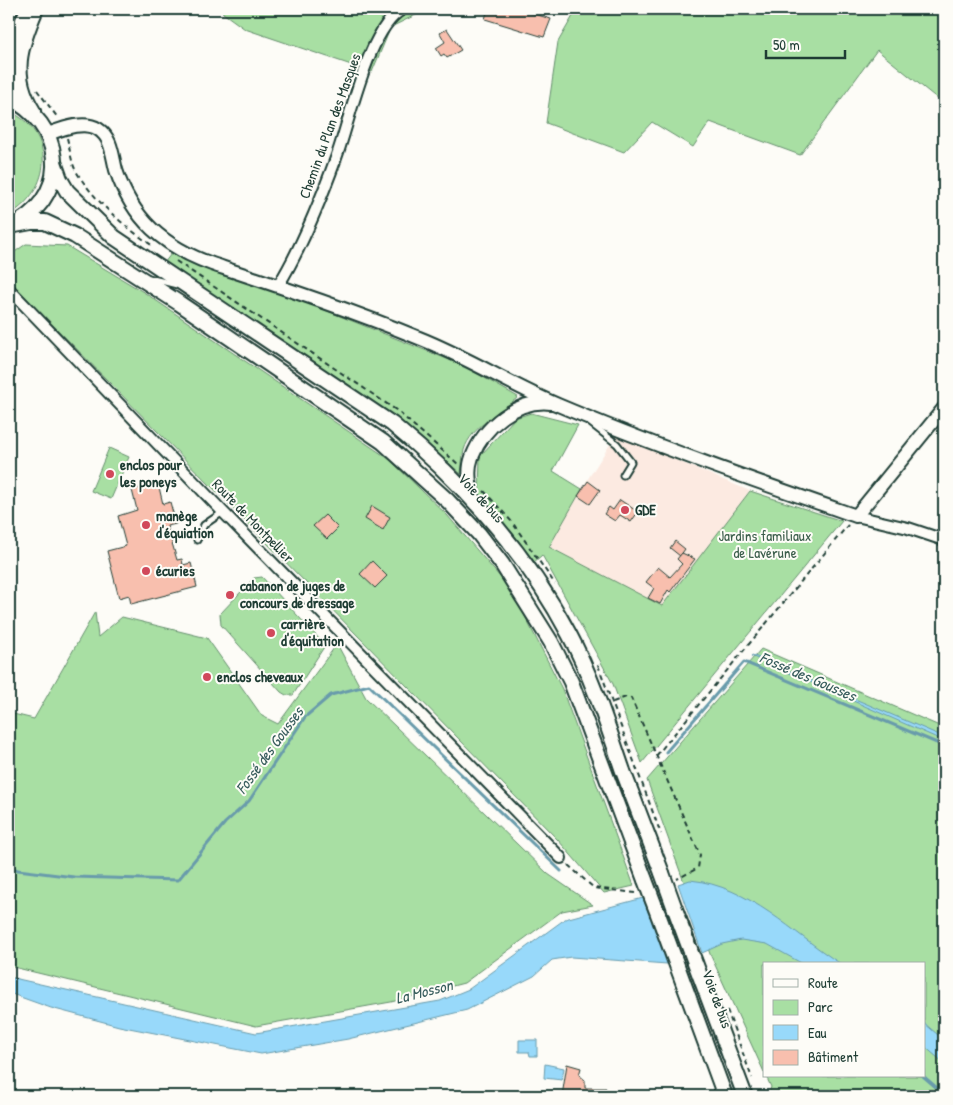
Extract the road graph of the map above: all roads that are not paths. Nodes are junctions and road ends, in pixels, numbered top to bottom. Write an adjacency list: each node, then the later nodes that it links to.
1 (29, 9): 4 (main road)
2 (36, 9): 6 (main road)
3 (403, 9): 10 (street, Chemin du Plan des Masques)
4 (9, 48)
5 (9, 98): 6 (main road)
6 (36, 116): 7 (main road)
7 (48, 134): 8 (main road); 10 (street)
8 (54, 162): 9 (main road); 18 (main road)
9 (12, 226): 24 (main road)
10 (278, 286): 12 (street)
11 (9, 289): 19 (street, Route de Montpellier)
12 (520, 386): 13 (street); 14 (street)
13 (530, 403): 14 (street); 18 (street)
14 (557, 404): 16 (street)
15 (944, 408): 20 (street)
16 (582, 414): 17 (lane); 20 (street)
17 (623, 475)
18 (473, 499): 24 (main road)
19 (223, 512): 21 (lane); 23 (street, Route de Montpellier)
20 (856, 516): 22 (street)
21 (197, 540)
22 (944, 540)
23 (561, 858)
24 (652, 880): 26 (main road, bridge)
25 (671, 910): 26 (lane, Voie de bus)
26 (692, 966): 27 (main road); 28 (lane, Voie de bus); 29 (main road)
27 (725, 1096)
28 (740, 1096)
29 (745, 1096)

